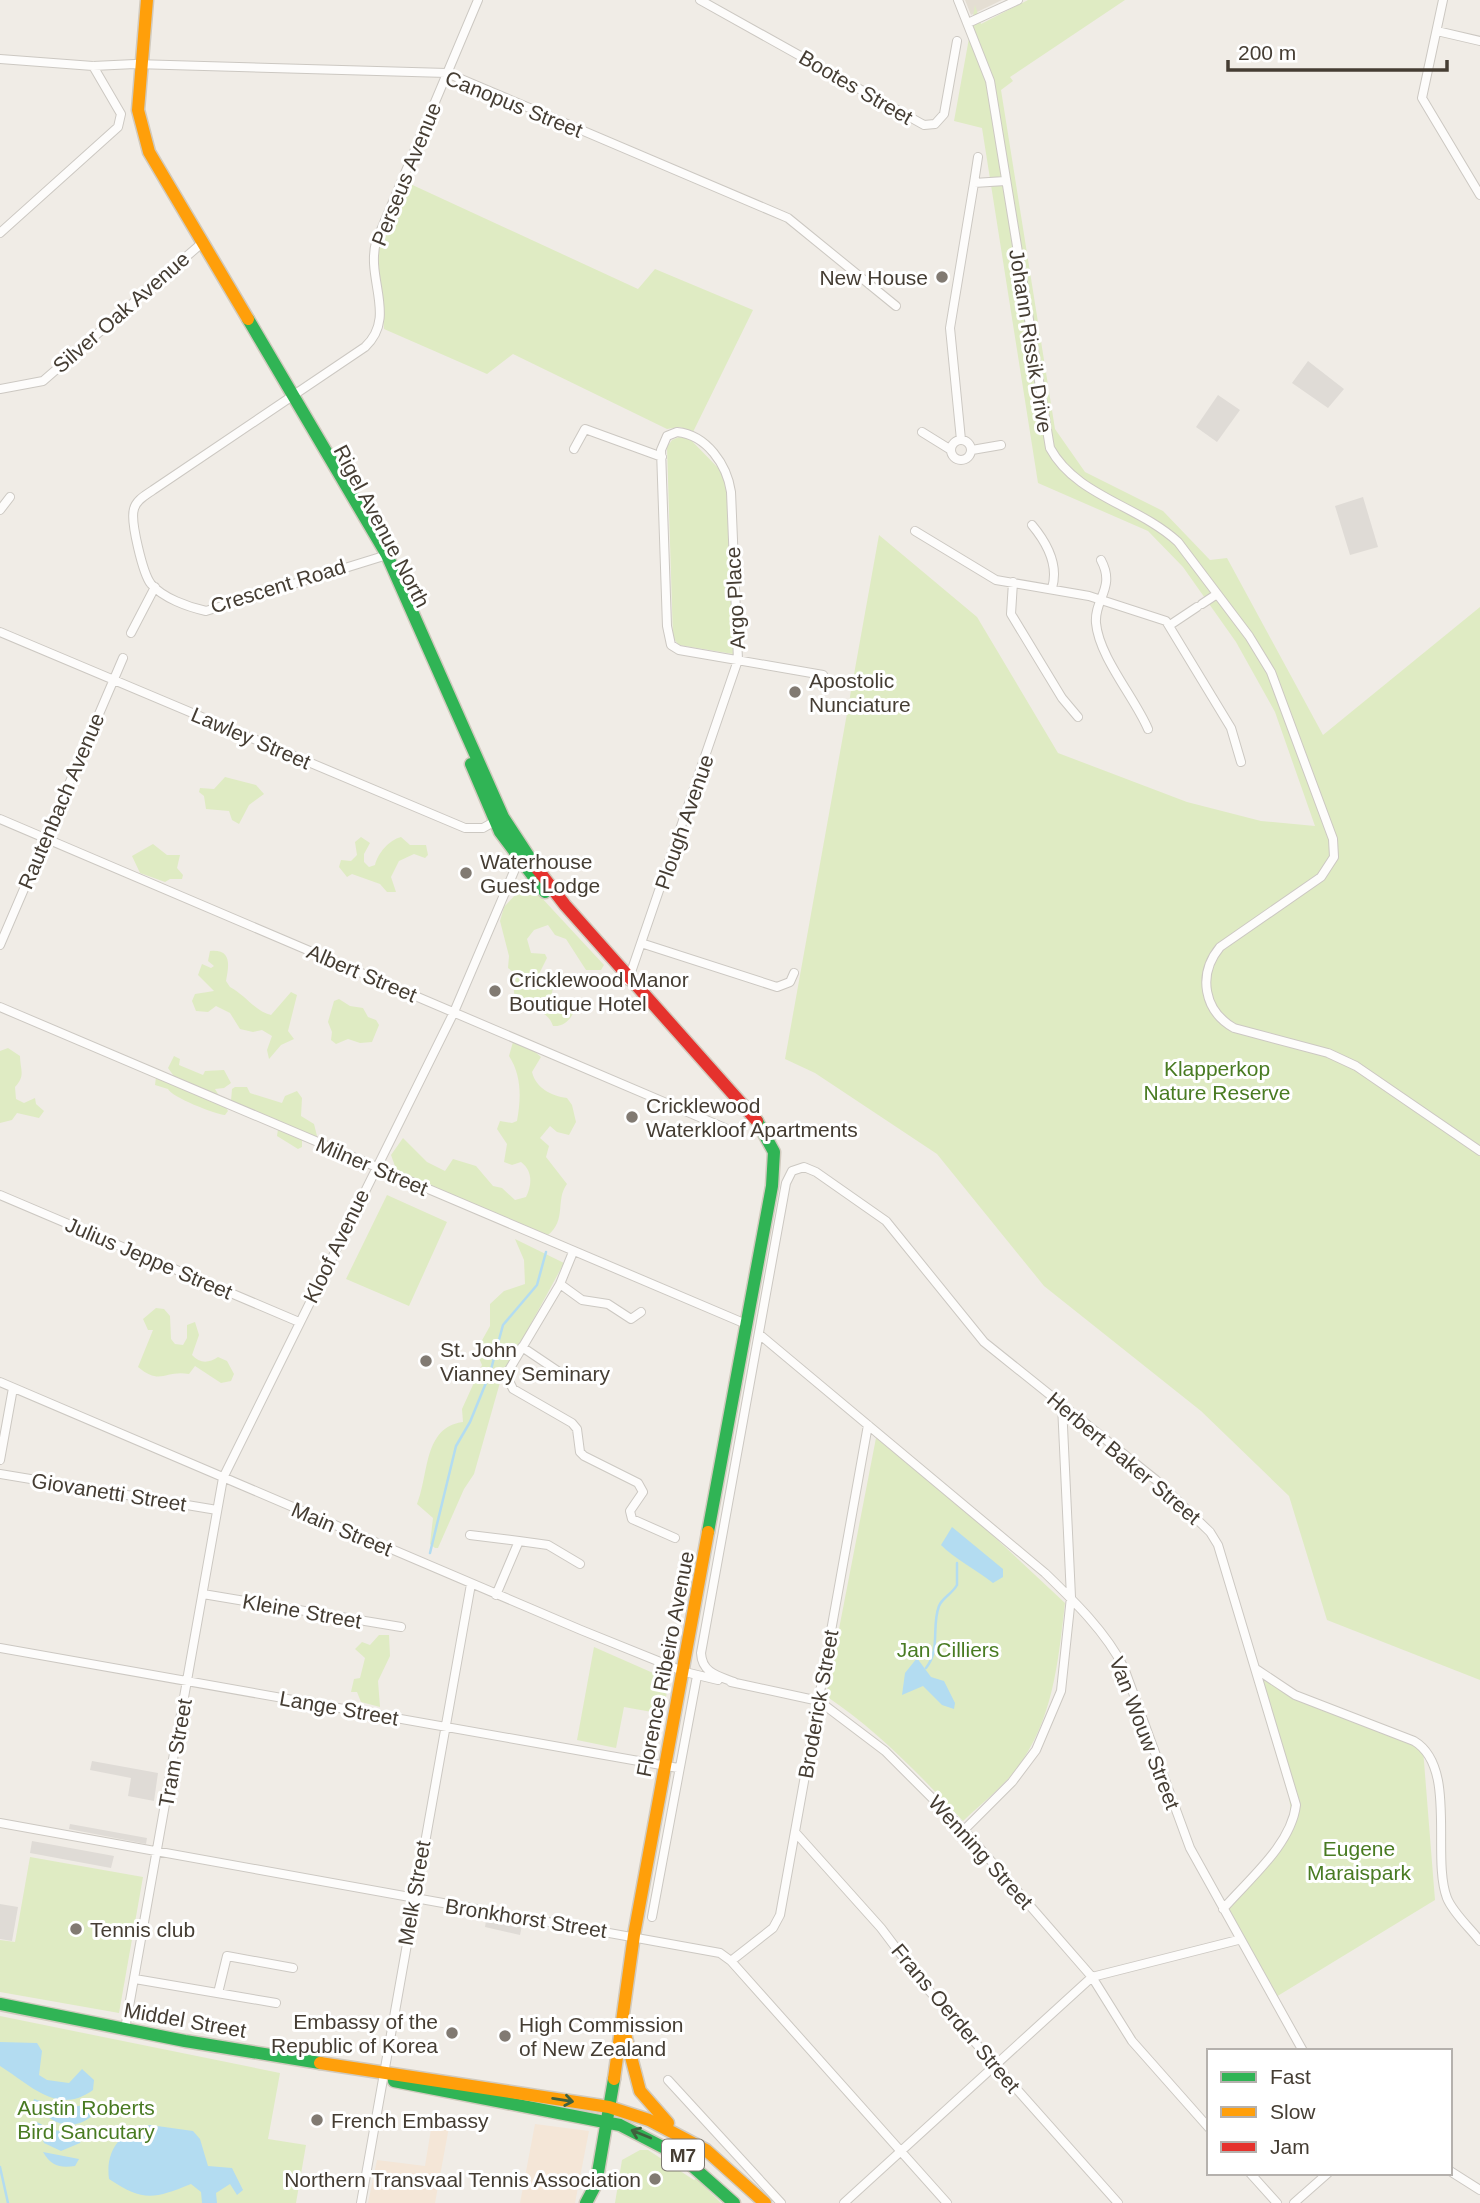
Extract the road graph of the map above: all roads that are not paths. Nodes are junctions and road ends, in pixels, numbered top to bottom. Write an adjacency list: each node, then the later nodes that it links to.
1 (146, 0): 12 (main road, Rigel Avenue North)
2 (478, 0): 14 (street, Perseus Avenue)
3 (700, 0): 9 (street, Bootes Street)
4 (958, 0): 7 (street, Johann Rissik Drive)
5 (1018, 0): 7 (street)
6 (1443, 0): 8 (street)
7 (968, 23): 16 (street, Johann Rissik Drive)
8 (1437, 32): 10 (street); 18 (street)
9 (957, 41)
10 (1480, 41)
11 (0, 59): 13 (street, Canopus Street)
12 (139, 65): 13 (street, Canopus Street); 14 (street, Canopus Street); 20 (main road, Rigel Avenue North)
13 (93, 66): 19 (street)
14 (447, 73): 21 (street, Canopus Street); 23 (street, Perseus Avenue)
15 (978, 157): 17 (street)
16 (1006, 181): 17 (street); 40 (street, Johann Rissik Drive)
17 (974, 183): 25 (street)
18 (1480, 195)
19 (0, 233)
20 (200, 244): 22 (street, Silver Oak Avenue); 23 (main road, Rigel Avenue North)
21 (896, 306)
22 (0, 389)
23 (291, 398): 35 (main road, Rigel Avenue North); 38 (street)
24 (922, 432): 28 (street)
25 (961, 440): 28 (street); 29 (street)
26 (1001, 445): 29 (street)
27 (574, 449): 30 (street)
28 (951, 450): 29 (street)
29 (972, 450)
30 (662, 457): 46 (street, Argo Place); 46 (street, Argo Place)
31 (10, 497): 32 (street)
32 (0, 510)
33 (1032, 525): 39 (street)
34 (915, 531): 37 (street)
35 (383, 556): 38 (street, Crescent Road); 53 (main road, Rigel Avenue North)
36 (1101, 560): 41 (street)
37 (1013, 582): 39 (street); 49 (street)
38 (155, 587): 44 (street)
39 (1052, 588): 41 (street)
40 (1217, 594): 42 (street); 65 (street, Johann Rissik Drive)
41 (1103, 600): 42 (street); 50 (street)
42 (1170, 625): 51 (street)
43 (0, 632): 48 (street, Lawley Street)
44 (131, 634)
45 (123, 658): 48 (street, Rautenbach Avenue)
46 (738, 660): 47 (street); 58 (street, Plough Avenue)
47 (823, 675)
48 (113, 679): 53 (street, Lawley Street); 54 (street, Rautenbach Avenue)
49 (1078, 717)
50 (1148, 729)
51 (1241, 762)
52 (0, 819): 54 (street, Albert Street)
53 (498, 820): 55 (main road, Rigel Avenue North); 56 (main road, Rigel Avenue North)
54 (45, 838): 59 (street, Rautenbach Avenue); 63 (street, Albert Street)
55 (518, 841): 56 (main road); 57 (main road, Rigel Avenue North)
56 (518, 862): 57 (main road); 61 (main road, Rigel Avenue North); 63 (street, Kloof Avenue)
57 (533, 864): 61 (main road, Rigel Avenue North)
58 (644, 944): 60 (street); 61 (street, Plough Avenue)
59 (0, 946)
60 (794, 973)
61 (629, 981): 66 (main road, Rigel Avenue North)
62 (0, 1007): 67 (street, Milner Street)
63 (454, 1012): 64 (street, Albert Street); 67 (street, Kloof Avenue)
64 (725, 1128)
65 (1480, 1151)
66 (774, 1152): 73 (main road, Florence Ribeiro Avenue)
67 (375, 1167): 69 (street, Milner Street); 72 (street, Kloof Avenue)
68 (0, 1195): 72 (street, Julius Jeppe Street)
69 (573, 1252): 70 (street); 73 (street, Milner Street)
70 (560, 1284): 71 (street); 75 (street)
71 (640, 1312)
72 (299, 1322): 85 (street, Kloof Avenue)
73 (746, 1324): 76 (main road, Florence Ribeiro Avenue)
74 (759, 1334): 77 (street); 81 (street, Herbert Baker Street); 82 (street, Van Wouw Street)
75 (522, 1347): 78 (street); 88 (street)
76 (738, 1369): 77 (street); 98 (main road, Florence Ribeiro Avenue)
77 (752, 1370): 100 (street)
78 (568, 1378)
79 (0, 1382): 80 (street, Main Street)
80 (13, 1388): 83 (street); 85 (street, Main Street)
81 (1062, 1405): 94 (street); 97 (street, Herbert Baker Street)
82 (868, 1425): 94 (street, Van Wouw Street); 101 (street, Broderick Street)
83 (0, 1460)
84 (0, 1474): 86 (street, Giovanetti Street)
85 (223, 1478): 86 (street, Tram Street); 91 (street, Main Street)
86 (217, 1510): 92 (street, Tram Street)
87 (470, 1535): 89 (street)
88 (675, 1538)
89 (519, 1541): 90 (street); 93 (street)
90 (580, 1564)
91 (471, 1584): 93 (street, Main Street); 102 (street, Melk Street)
92 (203, 1594): 95 (street, Kleine Street); 99 (street, Tram Street)
93 (496, 1595): 98 (street, Main Street)
94 (1071, 1597): 105 (street); 109 (street, Van Wouw Street)
95 (401, 1627)
96 (0, 1648): 99 (street, Lange Street)
97 (1256, 1669): 109 (street, Herbert Baker Street); 113 (street)
98 (691, 1674): 100 (street, Wenning Street); 103 (main road, Florence Ribeiro Avenue)
99 (188, 1681): 102 (street, Lange Street); 107 (street, Tram Street)
100 (734, 1682): 101 (street, Wenning Street)
101 (819, 1701): 105 (street, Wenning Street); 106 (street, Broderick Street)
102 (445, 1727): 103 (street, Lange Street); 108 (street, Melk Street)
103 (671, 1766): 110 (street); 111 (main road, Florence Ribeiro Avenue)
104 (0, 1823): 107 (street, Bronkhorst Street)
105 (964, 1830): 116 (street, Wenning Street)
106 (795, 1832): 114 (street, Broderick Street); 124 (street, Frans Oerder Street)
107 (159, 1851): 108 (street, Bronkhorst Street); 117 (street, Tram Street)
108 (413, 1899): 111 (street, Bronkhorst Street); 125 (street, Melk Street)
109 (1223, 1909): 112 (street, Van Wouw Street)
110 (652, 1917)
111 (634, 1935): 114 (street, Bronkhorst Street); 121 (main road, Florence Ribeiro Avenue)
112 (1238, 1940): 116 (street); 123 (street, Van Wouw Street)
113 (1480, 1941)
114 (731, 1961): 131 (street, Bronkhorst Street)
115 (293, 1968): 118 (street)
116 (1092, 1977): 124 (street); 129 (street, Wenning Street)
117 (135, 1979): 118 (street); 122 (street, Tram Street)
118 (218, 1993): 119 (street)
119 (276, 2003)
120 (0, 2004): 122 (main road, Middel Street / M7)
121 (623, 2026): 127 (main road, Florence Ribeiro Avenue); 130 (main road)
122 (125, 2029): 125 (main road, Middel Street / M7)
123 (1302, 2049)
124 (994, 2066): 131 (street); 145 (street, Frans Oerder Street)
125 (382, 2074): 127 (main road, Middel Street / M7, one-way to 127); 128 (main road, Middel Street / M7); 137 (street, Melk Street)
126 (668, 2080): 142 (street)
127 (609, 2108): 128 (main road, Florence Ribeiro Avenue); 130 (main road, M7)
128 (606, 2121): 135 (main road, Florence Ribeiro Avenue); 140 (main road, M7, one-way to 128)
129 (1207, 2126)
130 (684, 2136): 141 (main road, M7)
131 (901, 2151): 143 (street); 144 (street, Bronkhorst Street)
132 (1452, 2172): 136 (street)
133 (1252, 2175): 146 (street)
134 (1326, 2175): 147 (street)
135 (596, 2185): 138 (main road, Florence Ribeiro Avenue); 139 (main road, Florence Ribeiro Avenue)
136 (1480, 2190)
137 (361, 2203)
138 (586, 2203)
139 (598, 2203)
140 (734, 2203)
141 (765, 2203)
142 (781, 2203)
143 (844, 2203)
144 (947, 2203)
145 (1118, 2203)
146 (1276, 2203)
147 (1294, 2203)

